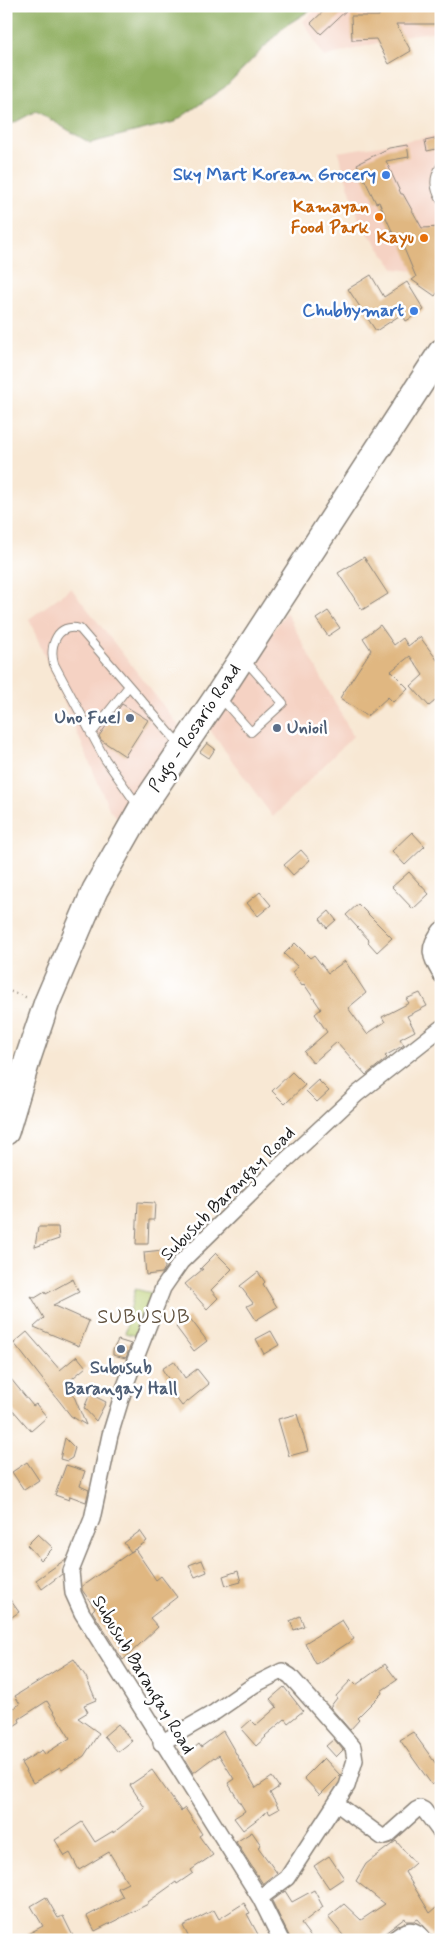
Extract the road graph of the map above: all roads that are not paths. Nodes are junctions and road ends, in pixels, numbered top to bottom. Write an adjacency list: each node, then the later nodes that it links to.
1 (441, 166): 2 (lane)
2 (441, 200)
3 (441, 352): 4 (main road, Pugo - Rosario Road)
4 (242, 657): 6 (main road, Pugo - Rosario Road); 6 (lane)
5 (129, 686): 7 (lane); 7 (lane); 8 (lane)
6 (218, 695): 8 (main road, Pugo - Rosario Road)
7 (91, 734): 9 (lane)
8 (182, 747): 9 (main road, Pugo - Rosario Road)
9 (141, 809): 13 (main road, Pugo - Rosario Road)
10 (441, 930): 11 (street)
11 (441, 975)
12 (441, 1028): 14 (street, Subusub Barangay Road)
13 (6, 1132)
14 (161, 1743): 15 (street); 17 (street, Subusub Barangay Road)
15 (336, 1803): 16 (street); 17 (street)
16 (441, 1833)
17 (260, 1898): 18 (street, Subusub Barangay Road)
18 (281, 1940)
19 (393, 1940): 20 (street)
20 (425, 1940)

